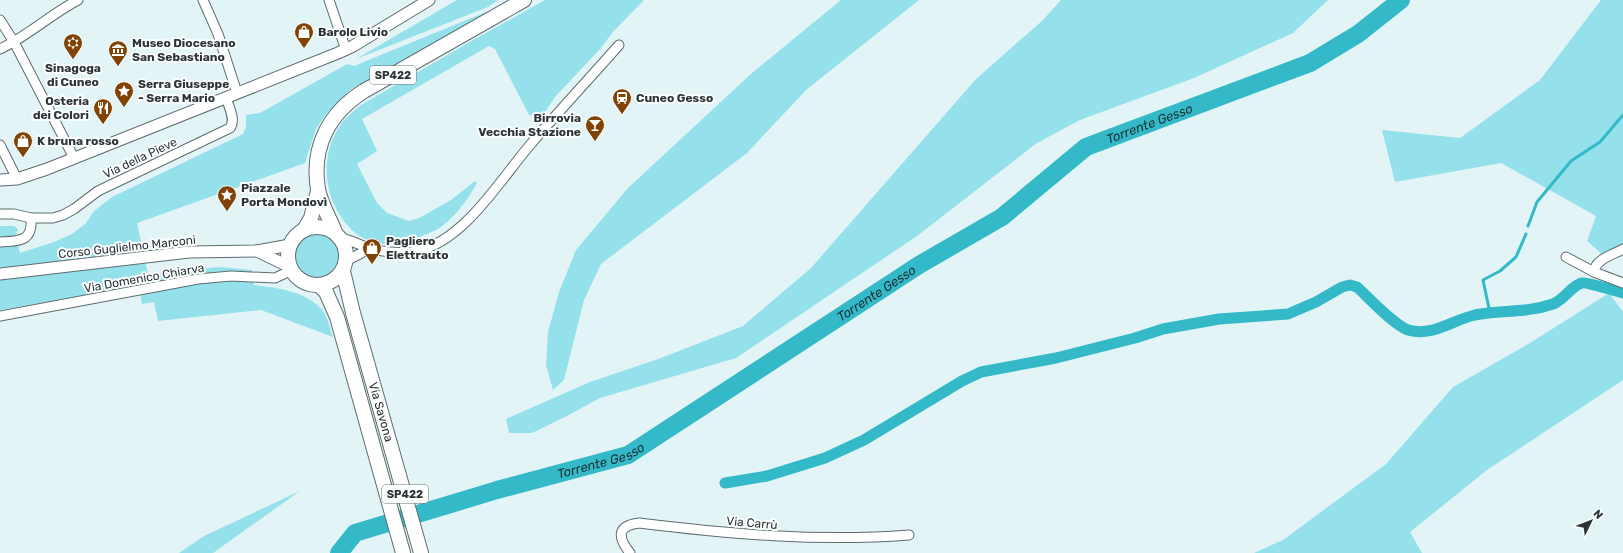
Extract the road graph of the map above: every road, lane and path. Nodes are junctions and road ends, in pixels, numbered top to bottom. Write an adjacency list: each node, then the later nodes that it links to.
1 (78, 0): 7 (street)
2 (203, 0): 11 (street, Via della Pieve)
3 (329, 0): 10 (street)
4 (430, 0): 10 (street)
5 (524, 0): 16 (main road, SP422)
6 (0, 20): 7 (street)
7 (14, 42): 9 (street); 13 (street)
8 (619, 45): 23 (street)
9 (0, 49)
10 (346, 50): 11 (street)
11 (231, 96): 13 (street); 18 (street, Via della Pieve)
12 (0, 145): 14 (street)
13 (74, 158): 14 (street)
14 (17, 179): 15 (street)
15 (0, 180)
16 (318, 190): 19 (main road, SP422); 20 (main road, SP422)
17 (0, 214): 18 (street, Via della Pieve)
18 (31, 218): 21 (street)
19 (304, 230): 20 (main road); 22 (main road, SP422)
20 (338, 235): 23 (street); 27 (main road, SP422)
21 (0, 242)
22 (290, 245): 25 (street, Corso Guglielmo Marconi); 28 (main road)
23 (371, 248): 27 (street)
24 (1623, 249): 29 (street)
25 (256, 251): 28 (street, Corso Guglielmo Marconi); 30 (street, Corso Guglielmo Marconi)
26 (1566, 257): 29 (street)
27 (345, 266): 32 (main road); 36 (main road, Via Savona / SP422)
28 (291, 268): 32 (main road); 33 (street, Via Domenico Chiarva)
29 (1594, 272): 31 (street)
30 (0, 274)
31 (1623, 283)
32 (319, 285): 35 (main road, Via Savona / SP422)
33 (0, 316)
34 (909, 535): 37 (street, Via Carrù)
35 (404, 553)
36 (421, 553)
37 (630, 553)

